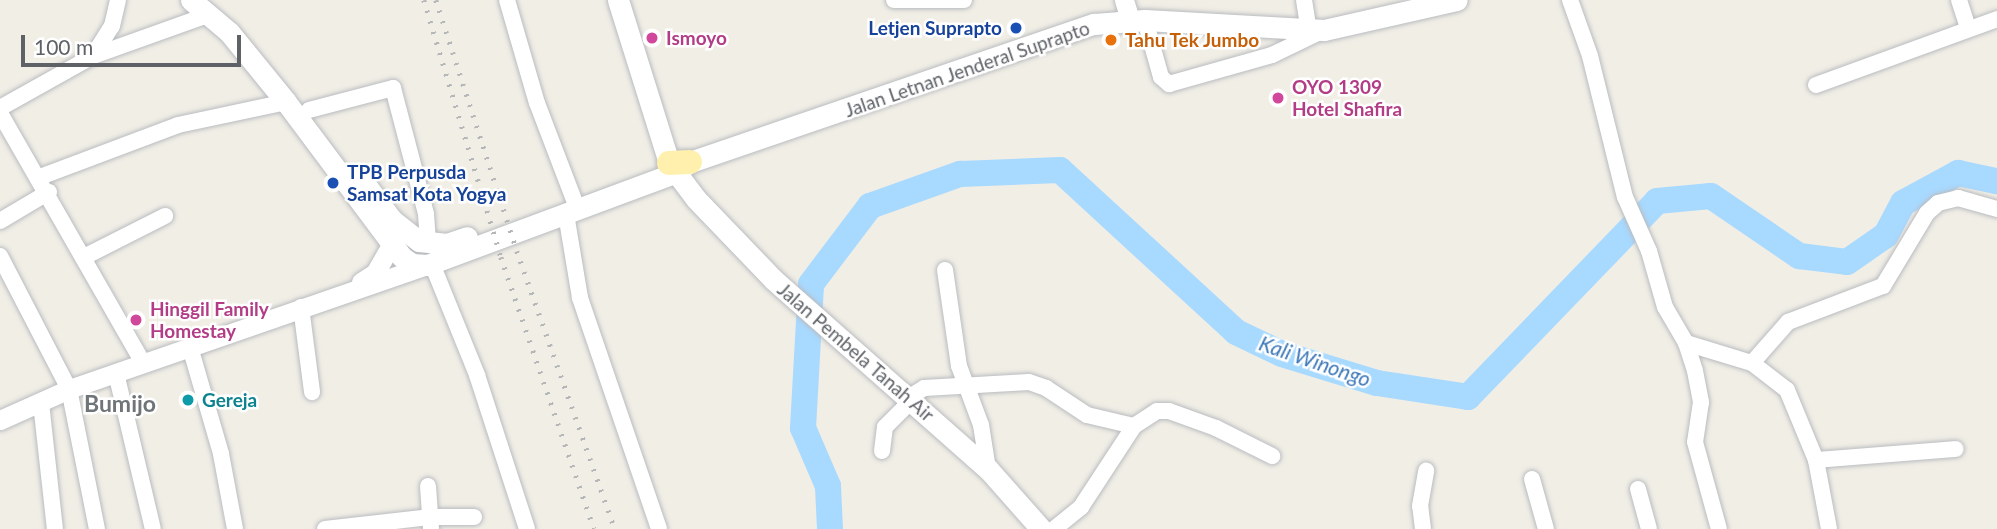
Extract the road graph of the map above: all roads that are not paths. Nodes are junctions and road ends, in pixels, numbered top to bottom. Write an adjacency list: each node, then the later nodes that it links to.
1 (118, 0): 16 (street)
2 (191, 0): 11 (main road)
3 (507, 0): 24 (street)
4 (618, 0): 21 (main road)
5 (894, 0): 6 (street)
6 (964, 0)
7 (1304, 0): 15 (street)
8 (1457, 0): 15 (main road, Jalan Letnan Jenderal Suprapto)
9 (1570, 0): 35 (street)
10 (1959, 0): 14 (street)
11 (213, 7): 16 (street); 18 (main road); 20 (main road)
12 (1133, 14): 15 (main road, Jalan Letnan Jenderal Suprapto); 15 (street); 21 (main road, Jalan Letnan Jenderal Suprapto)
13 (1997, 19): 14 (street)
14 (1968, 27): 17 (street)
15 (1316, 30)
16 (93, 56): 19 (street)
17 (1816, 85)
18 (286, 102): 22 (street); 28 (main road)
19 (0, 110): 22 (street)
20 (309, 110): 31 (main road); 31 (street)
21 (678, 166): 24 (main road, Jalan Letnan Jenderal Suprapto); 43 (main road, Jalan Pembela Tanah Air)
22 (40, 177): 23 (street)
23 (49, 192): 27 (street); 30 (street)
24 (570, 207): 31 (main road, Jalan Letnan Jenderal Suprapto); 64 (street)
25 (1997, 208): 38 (street)
26 (165, 216): 30 (street)
27 (0, 222)
28 (392, 244): 31 (main road); 33 (street)
29 (0, 256): 41 (street)
30 (84, 257): 37 (street)
31 (429, 257): 33 (street); 63 (street)
32 (945, 270): 40 (street)
33 (349, 290): 34 (street)
34 (301, 307): 36 (street); 42 (street)
35 (1686, 343): 38 (street); 70 (street)
36 (190, 347): 37 (street); 61 (street)
37 (143, 363): 39 (street)
38 (1752, 363): 50 (street)
39 (116, 373): 41 (street); 60 (street)
40 (968, 386): 43 (street); 46 (street); 51 (street)
41 (69, 389): 44 (street); 59 (street)
42 (312, 392)
43 (909, 399): 48 (street); 51 (main road, Jalan Pembela Tanah Air)
44 (41, 403): 45 (street); 58 (street)
45 (0, 420)
46 (1134, 426): 49 (street); 66 (street)
47 (1956, 449): 50 (street)
48 (882, 451)
49 (1272, 456)
50 (1816, 460): 71 (street)
51 (988, 468): 65 (main road, Jalan Pembela Tanah Air)
52 (1426, 471): 67 (street)
53 (1532, 479): 68 (street)
54 (428, 486): 57 (street)
55 (1637, 489): 69 (street)
56 (474, 517): 57 (street)
57 (431, 523): 62 (street)
58 (55, 529)
59 (97, 529)
60 (153, 529)
61 (235, 529)
62 (325, 529)
63 (527, 529)
64 (659, 529)
65 (1041, 529)
66 (1055, 529)
67 (1423, 529)
68 (1546, 529)
69 (1649, 529)
70 (1719, 529)
71 (1829, 529)

